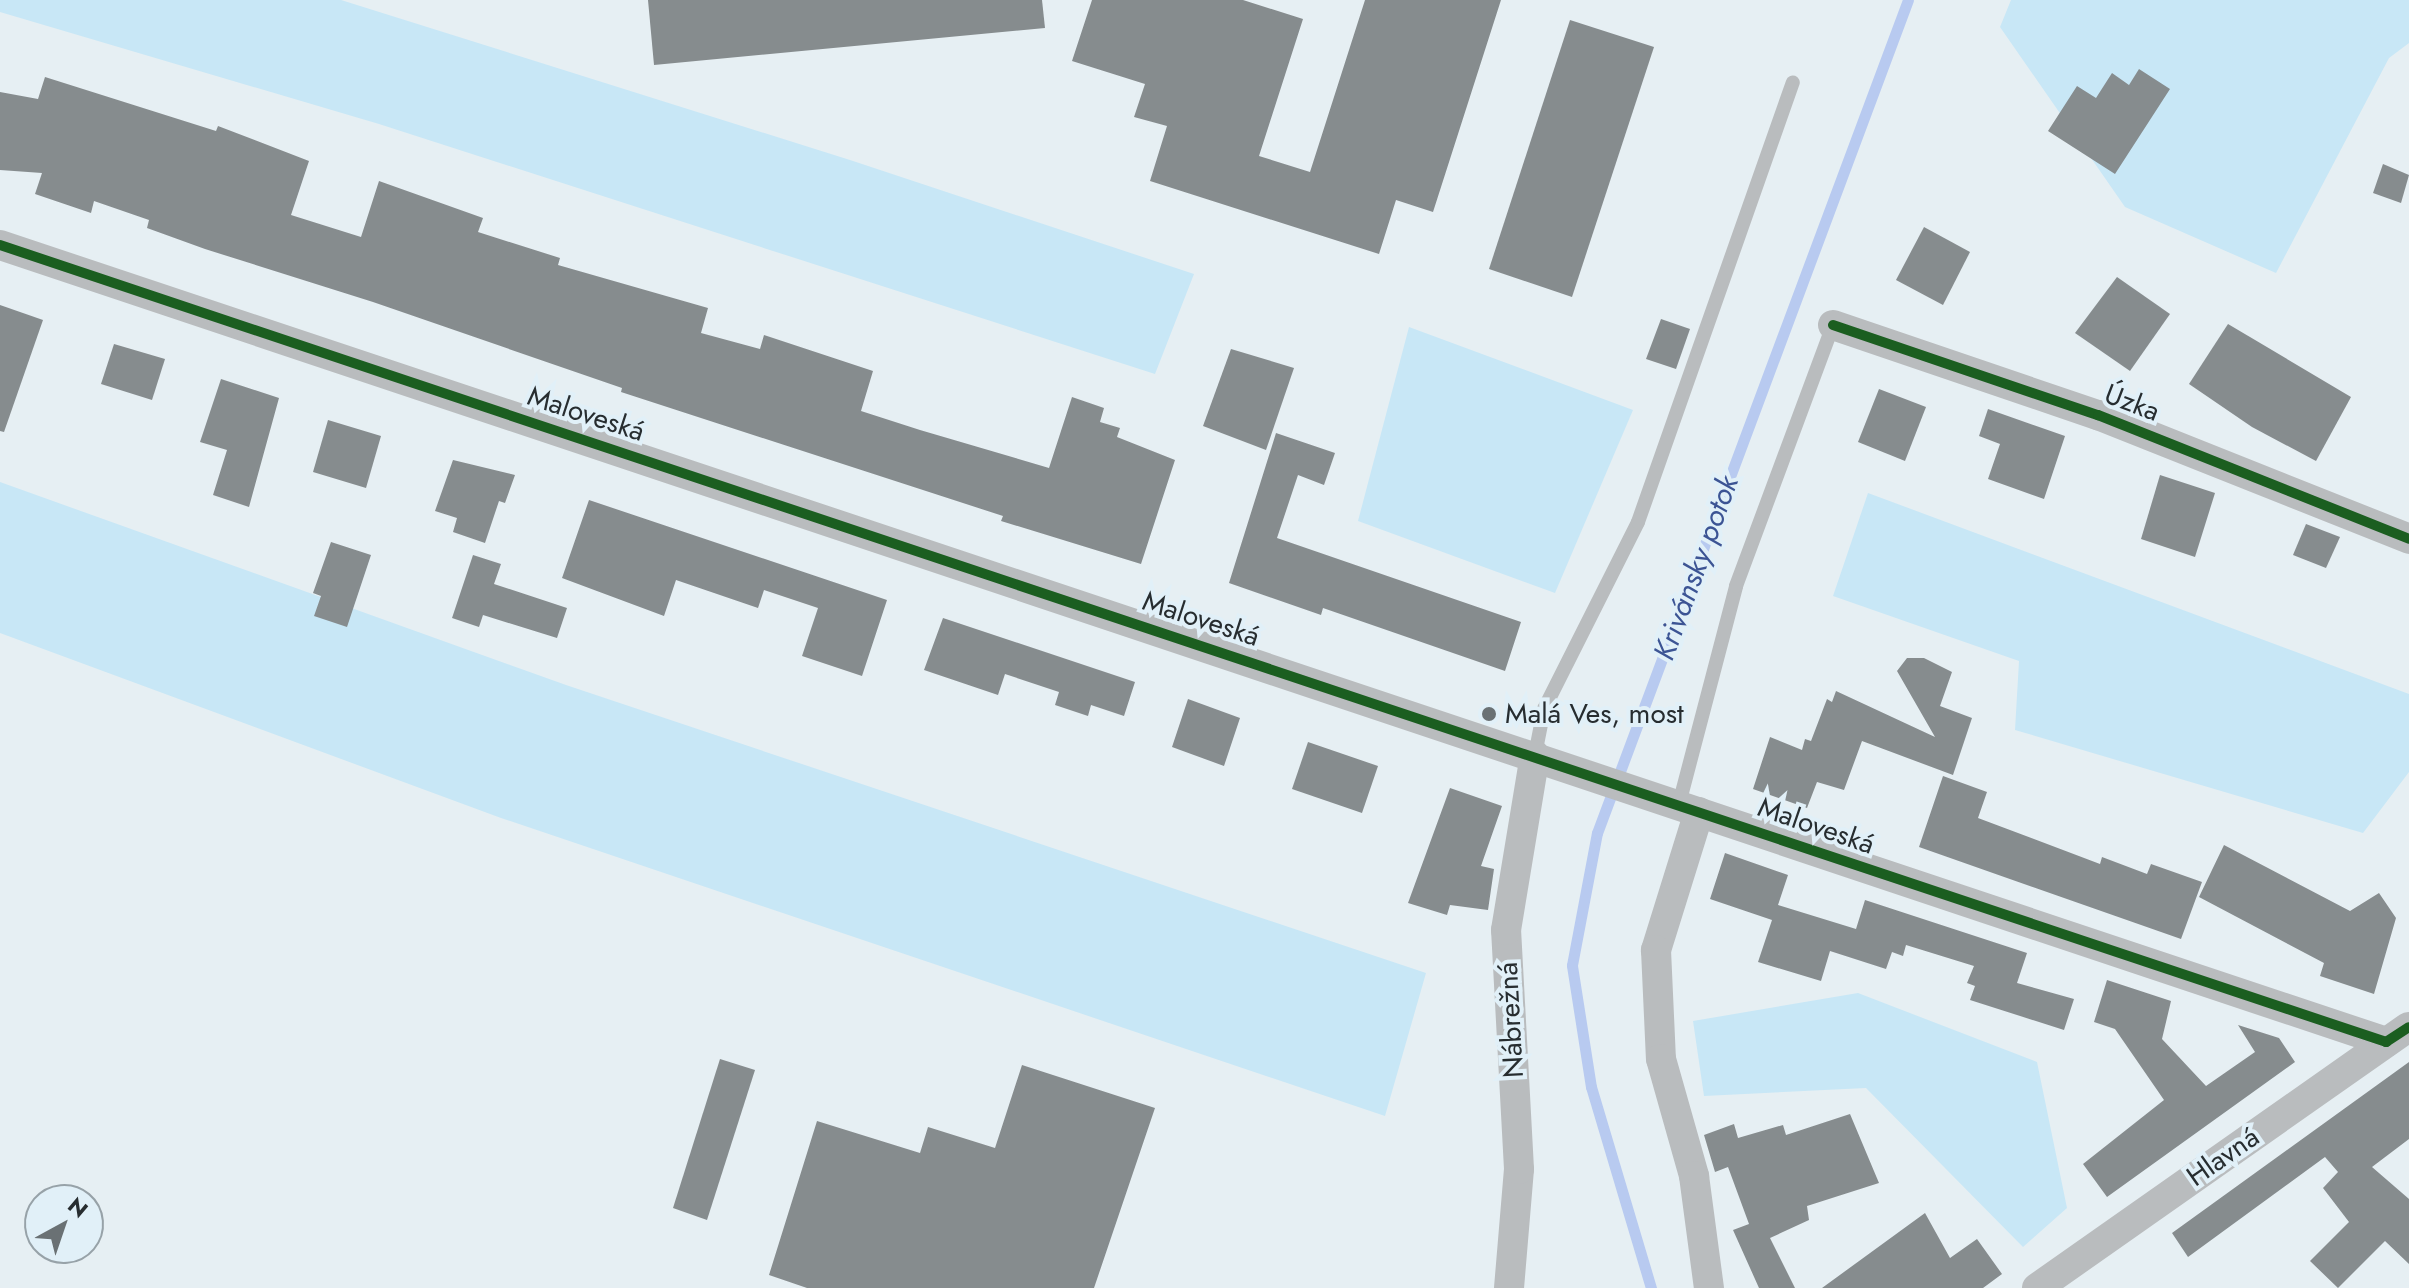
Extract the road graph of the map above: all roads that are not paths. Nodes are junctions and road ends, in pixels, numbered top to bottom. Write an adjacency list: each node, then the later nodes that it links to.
1 (1793, 83): 5 (lane)
2 (0, 245): 5 (street, Maloveská)
3 (1833, 325): 4 (street, Úzka); 6 (lane)
4 (2409, 539)
5 (1543, 758): 6 (street, Maloveská); 8 (street, Nábrežná)
6 (1678, 804): 7 (street, Maloveská); 9 (street)
7 (2398, 1035): 10 (street, Hlavná)
8 (1509, 1288)
9 (1709, 1288)
10 (2037, 1288)

